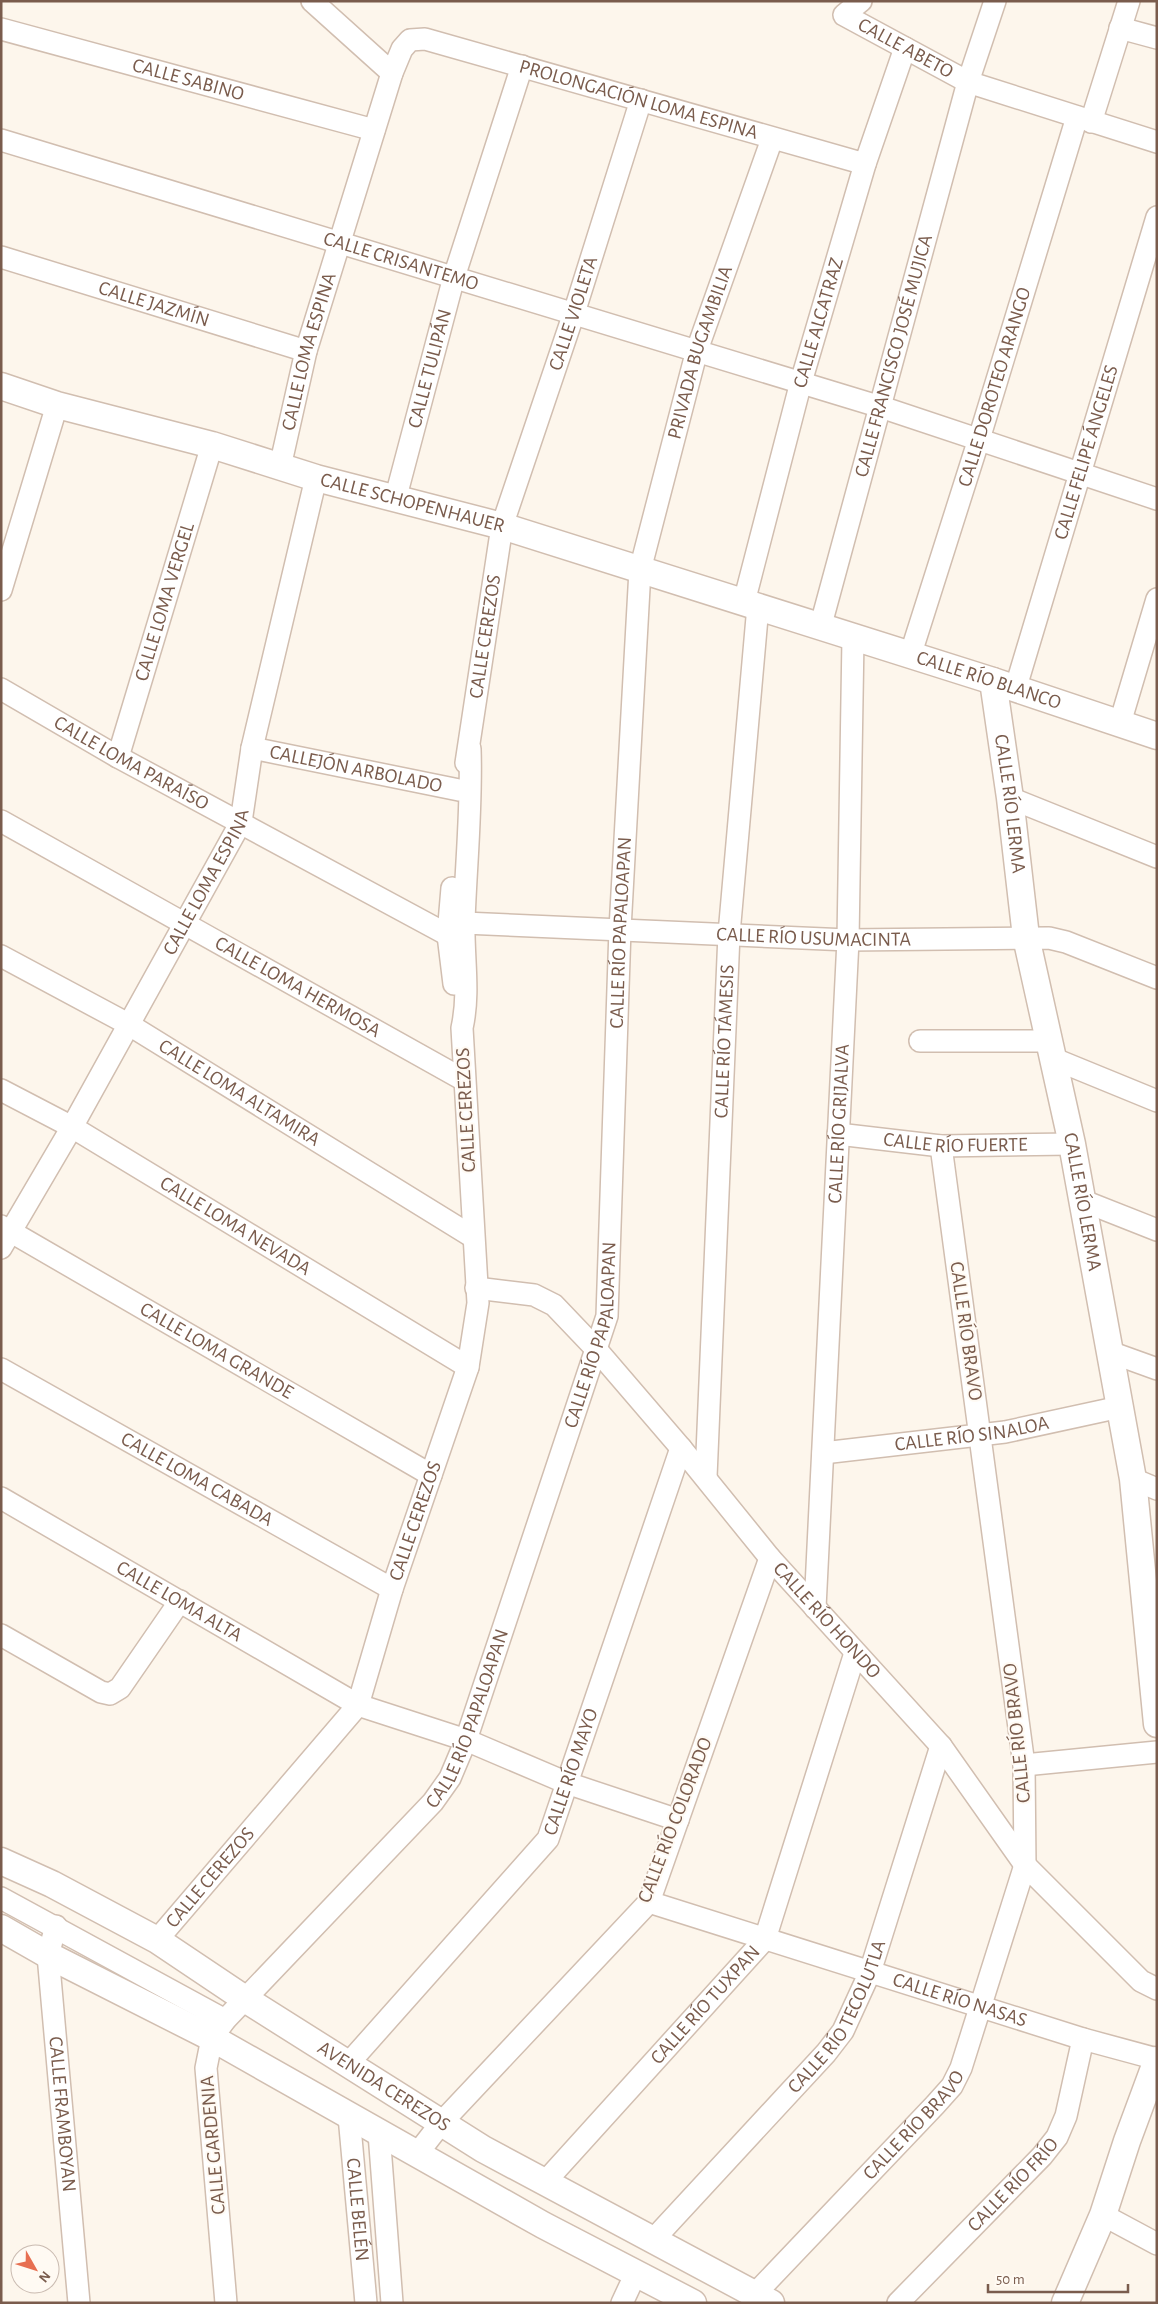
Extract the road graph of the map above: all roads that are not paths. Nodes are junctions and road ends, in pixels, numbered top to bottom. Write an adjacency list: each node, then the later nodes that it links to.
1 (312, 1): 11 (street)
2 (861, 1): 9 (street, CALLE ABETO)
3 (995, 1): 12 (street, CALLE FRANCISCO JOSÉ MUJICA)
4 (1129, 1): 6 (street, CALLE DOROTEO ARANGO)
5 (1, 28): 15 (street, CALLE SABINO)
6 (1120, 28): 7 (street); 14 (street, CALLE DOROTEO ARANGO)
7 (1157, 38)
8 (410, 40): 10 (street, PROLONGACIÓN LOMA ESPINA); 11 (street, CALLE LOMA ESPINA)
9 (905, 48): 12 (street, CALLE ABETO); 19 (street, CALLE ALCATRAZ)
10 (522, 66): 13 (street, PROLONGACIÓN LOMA ESPINA); 23 (street, CALLE TULIPÁN)
11 (392, 74): 15 (street, CALLE LOMA ESPINA)
12 (968, 82): 14 (street, CALLE ABETO); 30 (street, CALLE FRANCISCO JOSÉ MUJICA)
13 (641, 100): 16 (street, PROLONGACIÓN LOMA ESPINA); 24 (street, CALLE VIOLETA)
14 (1084, 119): 18 (street, CALLE ABETO); 31 (street, CALLE DOROTEO ARANGO)
15 (374, 130): 21 (street, CALLE LOMA ESPINA)
16 (772, 139): 19 (street, PROLONGACIÓN LOMA ESPINA); 25 (street, PRIVADA BUGAMBILIA)
17 (1, 140): 21 (street, CALLE CRISANTEMO)
18 (1157, 142)
19 (865, 164): 27 (street, CALLE ALCATRAZ)
20 (1157, 217): 34 (street, CALLE FELIPE ÁNGELES)
21 (339, 242): 23 (street, CALLE CRISANTEMO); 26 (street, CALLE LOMA ESPINA)
22 (1, 256): 26 (street, CALLE JAZMÍN)
23 (454, 277): 24 (street, CALLE CRISANTEMO); 37 (street, CALLE TULIPÁN)
24 (574, 313): 25 (street, CALLE CRISANTEMO); 38 (street, CALLE VIOLETA)
25 (697, 350): 27 (street, CALLE CRISANTEMO); 39 (street, PRIVADA BUGAMBILIA)
26 (306, 351): 33 (street, CALLE LOMA ESPINA)
27 (801, 382): 30 (street, CALLE CRISANTEMO); 42 (street, CALLE ALCATRAZ)
28 (1, 386): 29 (street, CALLE SCHOPENHAUER)
29 (57, 405): 32 (street, CALLE SCHOPENHAUER); 40 (street)
30 (881, 407): 31 (street, CALLE CRISANTEMO); 44 (street, CALLE FRANCISCO JOSÉ MUJICA)
31 (979, 439): 34 (street, CALLE CRISANTEMO); 46 (street, CALLE DOROTEO ARANGO)
32 (212, 445): 33 (street, CALLE SCHOPENHAUER); 53 (street, CALLE LOMA VERGEL)
33 (280, 467): 35 (street, CALLE SCHOPENHAUER)
34 (1081, 473): 36 (street, CALLE CRISANTEMO); 47 (street, CALLE FELIPE ÁNGELES)
35 (316, 478): 37 (street, CALLE SCHOPENHAUER); 51 (street, CALLE LOMA ESPINA)
36 (1157, 499)
37 (395, 500): 38 (street, CALLE SCHOPENHAUER)
38 (502, 526): 39 (street, CALLE SCHOPENHAUER); 52 (street, CALLE CEREZOS)
39 (640, 570): 42 (street, CALLE SCHOPENHAUER); 61 (street, CALLE RÍO PAPALOAPAN)
40 (1, 590)
41 (1157, 599): 43 (street)
42 (751, 604): 44 (street, CALLE SCHOPENHAUER); 62 (street, CALLE RÍO TÁMESIS)
43 (1153, 623): 49 (street)
44 (820, 628): 45 (street, CALLE RÍO BLANCO)
45 (853, 638): 46 (street, CALLE RÍO BLANCO); 64 (street, CALLE RÍO GRIJALVA)
46 (910, 656): 47 (street, CALLE RÍO BLANCO)
47 (1004, 685): 49 (street, CALLE RÍO BLANCO); 55 (street, CALLE RÍO LERMA)
48 (1, 689): 53 (street, CALLE LOMA PARAÍSO)
49 (1120, 723): 50 (street, CALLE RÍO BLANCO)
50 (1157, 736)
51 (252, 748): 54 (street, CALLEJÓN ARBOLADO); 57 (street, CALLE LOMA ESPINA)
52 (470, 749): 54 (street, CALLE CEREZOS); 60 (street, CALLE CEREZOS)
53 (118, 757): 57 (street, CALLE LOMA PARAÍSO)
54 (459, 790): 60 (street, CALLE CEREZOS)
55 (1010, 798): 58 (street); 63 (street, CALLE RÍO LERMA)
56 (1, 821): 59 (street, CALLE LOMA HERMOSA)
57 (241, 822): 59 (street, CALLE LOMA ESPINA); 60 (street, CALLE LOMA PARAÍSO)
58 (1157, 857)
59 (184, 925): 67 (street, CALLE LOMA ESPINA); 70 (street, CALLE LOMA HERMOSA)
60 (456, 929): 61 (street, CALLE RÍO USUMACINTA); 70 (street, CALLE CEREZOS)
61 (620, 929): 62 (street, CALLE RÍO USUMACINTA); 82 (street, CALLE RÍO PAPALOAPAN)
62 (729, 934): 64 (street, CALLE RÍO USUMACINTA); 92 (street, CALLE RÍO TÁMESIS)
63 (1026, 937): 64 (street, CALLE RÍO USUMACINTA); 66 (street, CALLE RÍO USUMACINTA); 69 (street, CALLE RÍO LERMA)
64 (848, 940): 74 (street, CALLE RÍO GRIJALVA)
65 (1, 956): 67 (street, CALLE LOMA ALTAMIRA)
66 (1157, 978)
67 (128, 1024): 73 (street, CALLE LOMA ESPINA); 80 (street, CALLE LOMA ALTAMIRA)
68 (920, 1041): 69 (street)
69 (1050, 1050): 72 (street); 75 (street, CALLE RÍO LERMA)
70 (464, 1080): 80 (street, CALLE CEREZOS)
71 (1, 1090): 73 (street, CALLE LOMA NEVADA)
72 (1157, 1101)
73 (72, 1128): 79 (street, CALLE LOMA ESPINA); 84 (street, CALLE LOMA NEVADA)
74 (838, 1134): 76 (street, CALLE RÍO FUERTE); 90 (street, CALLE RÍO GRIJALVA)
75 (1072, 1144): 76 (street, CALLE RÍO FUERTE); 77 (street, CALLE RÍO LERMA)
76 (941, 1146): 88 (street, CALLE RÍO BRAVO)
77 (1081, 1200): 78 (street); 83 (street, CALLE RÍO LERMA)
78 (1157, 1230)
79 (4, 1235): 91 (street, CALLE LOMA GRANDE)
80 (473, 1237): 81 (street, CALLE CEREZOS)
81 (476, 1288): 82 (street, CALLE RÍO HONDO); 84 (street, CALLE CEREZOS)
82 (596, 1348): 89 (street, CALLE RÍO HONDO); 105 (street, CALLE RÍO PAPALOAPAN)
83 (1110, 1352): 86 (street); 87 (street, CALLE RÍO LERMA)
84 (468, 1367): 91 (street, CALLE CEREZOS)
85 (1, 1369): 98 (street, CALLE LOMA CABADA)
86 (1157, 1369)
87 (1120, 1406): 88 (street, CALLE RÍO SINALOA); 93 (street, CALLE RÍO LERMA)
88 (980, 1435): 90 (street, CALLE RÍO SINALOA); 108 (street, CALLE RÍO BRAVO)
89 (681, 1448): 92 (street, CALLE RÍO HONDO); 109 (street, CALLE RÍO MAYO)
90 (822, 1453): 100 (street, CALLE RÍO GRIJALVA)
91 (431, 1475): 98 (street, CALLE CEREZOS)
92 (706, 1477): 96 (street, CALLE RÍO HONDO)
93 (1133, 1479): 94 (street); 97 (street, CALLE RÍO LERMA)
94 (1157, 1489)
95 (1, 1498): 99 (street, CALLE LOMA ALTA)
96 (770, 1558): 100 (street, CALLE RÍO HONDO); 110 (street, CALLE RÍO COLORADO)
97 (1149, 1579): 104 (street, CALLE RÍO LERMA)
98 (392, 1589): 103 (street, CALLE CEREZOS)
99 (180, 1601): 101 (street); 103 (street, CALLE LOMA ALTA)
100 (815, 1608): 102 (street, CALLE RÍO HONDO)
101 (1, 1635)
102 (855, 1653): 106 (street, CALLE RÍO HONDO); 117 (street, CALLE RÍO TUXPAN)
103 (358, 1705): 105 (street, CALLE LOMA ALTA); 118 (street, CALLE CEREZOS)
104 (1156, 1717)
105 (466, 1740): 109 (street, CALLE LOMA ALTA); 122 (street, CALLE RÍO PAPALOAPAN)
106 (941, 1746): 112 (street, CALLE RÍO HONDO); 120 (street, CALLE RÍO TECOLUTLA)
107 (1157, 1752): 108 (street)
108 (1024, 1765): 112 (street, CALLE RÍO BRAVO)
109 (568, 1783): 110 (street, CALLE LOMA ALTA); 127 (street, CALLE RÍO MAYO)
110 (678, 1820): 114 (street, CALLE RÍO COLORADO)
111 (1, 1861): 118 (street, AVENIDA CEREZOS)
112 (1025, 1865): 121 (street, CALLE RÍO HONDO); 123 (street, CALLE RÍO BRAVO)
113 (1, 1898): 115 (street)
114 (649, 1902): 117 (street, CALLE RÍO NASAS); 130 (street, CALLE RÍO COLORADO)
115 (56, 1926): 119 (street, CALLE FRAMBOYAN); 124 (street)
116 (1, 1928): 119 (street, AVENIDA CEREZOS)
117 (765, 1939): 120 (street, CALLE RÍO NASAS); 133 (street, CALLE RÍO TUXPAN)
118 (157, 1940): 122 (street, AVENIDA CEREZOS)
119 (48, 1954): 124 (street, AVENIDA CEREZOS); 139 (street, CALLE FRAMBOYAN)
120 (870, 1972): 123 (street, CALLE RÍO NASAS); 135 (street, CALLE RÍO TECOLUTLA)
121 (1157, 1989)
122 (245, 1999): 124 (street); 127 (street, AVENIDA CEREZOS)
123 (981, 2006): 125 (street, CALLE RÍO NASAS); 138 (street, CALLE RÍO BRAVO)
124 (219, 2029): 129 (street, AVENIDA CEREZOS); 140 (street, CALLE GARDENIA)
125 (1083, 2040): 126 (street, CALLE RÍO NASAS); 145 (street, CALLE RÍO FRÍO)
126 (1157, 2059): 128 (street)
127 (348, 2064): 130 (street, AVENIDA CEREZOS)
128 (1149, 2107): 134 (street)
129 (349, 2116): 131 (street, AVENIDA CEREZOS); 141 (street, CALLE BELÉN)
130 (442, 2122): 132 (street, CALLE RÍO COLORADO); 133 (street, AVENIDA CEREZOS)
131 (379, 2133): 132 (street, AVENIDA CEREZOS); 142 (street, CALLE BELÉN)
132 (417, 2154): 137 (street, AVENIDA CEREZOS)
133 (545, 2182): 135 (street, AVENIDA CEREZOS)
134 (1103, 2215): 136 (street); 146 (street)
135 (653, 2240): 138 (street, AVENIDA CEREZOS)
136 (1157, 2244)
137 (636, 2273): 143 (street); 144 (street, AVENIDA CEREZOS)
138 (763, 2298)
139 (79, 2303)
140 (226, 2303)
141 (366, 2303)
142 (392, 2303)
143 (622, 2303)
144 (693, 2303)
145 (898, 2303)
146 (1065, 2303)

